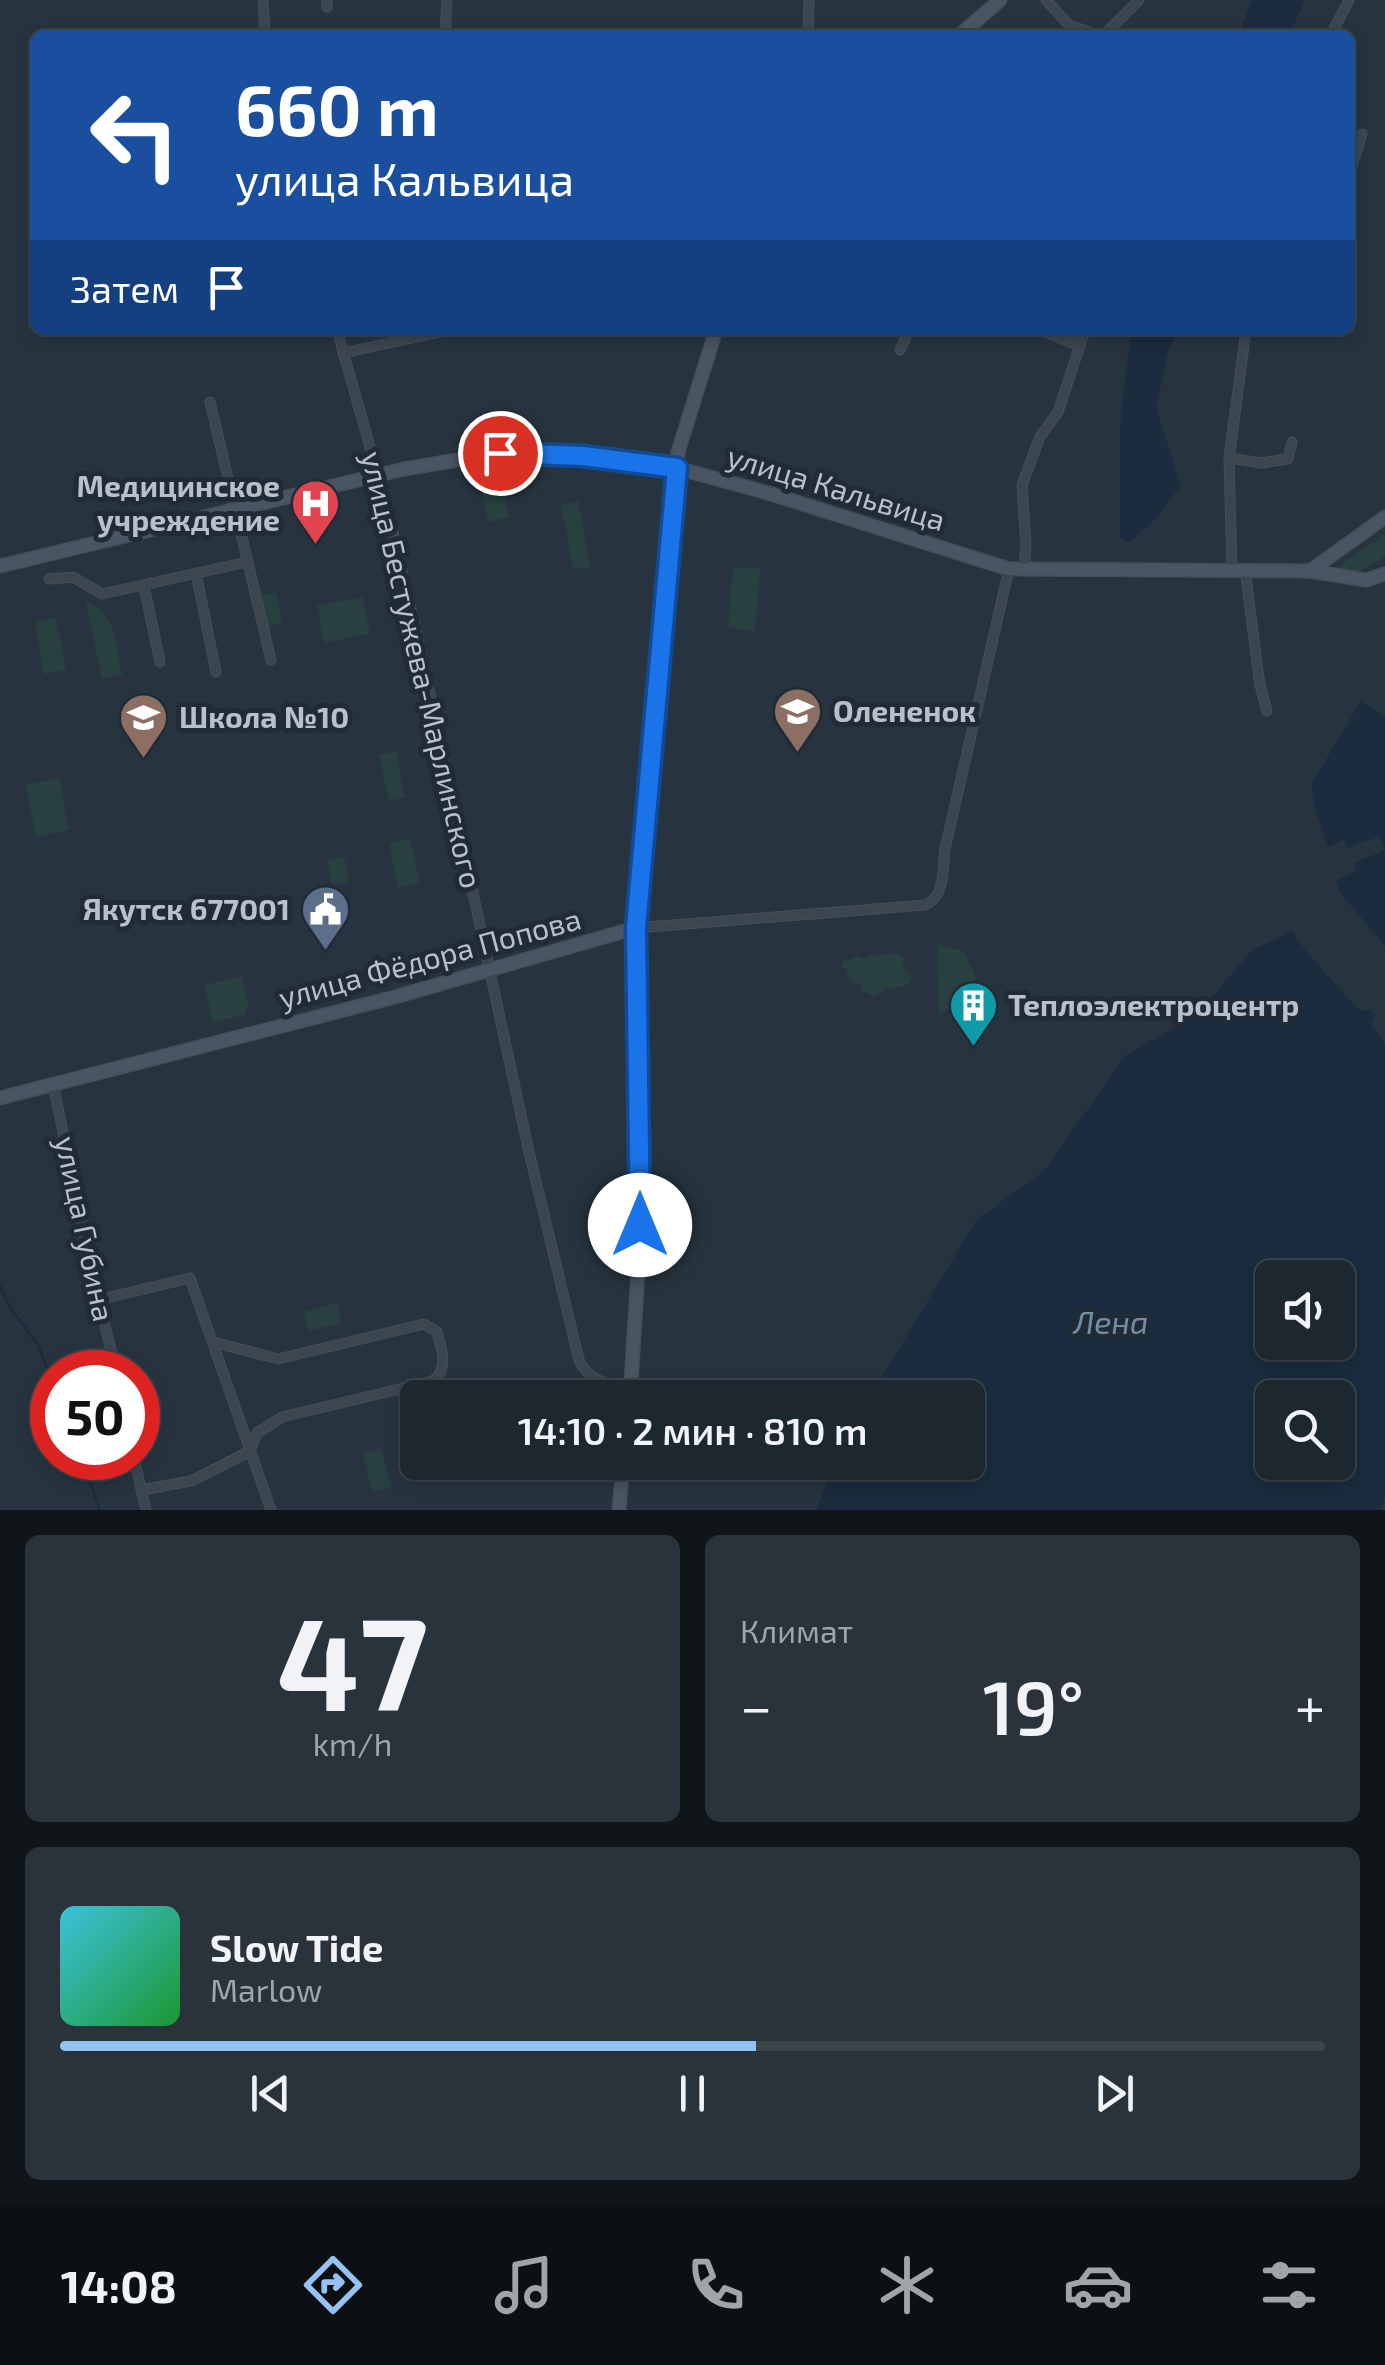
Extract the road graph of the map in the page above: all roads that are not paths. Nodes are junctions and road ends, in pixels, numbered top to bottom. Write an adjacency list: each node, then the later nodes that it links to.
1 (263, 0): 8 (street)
2 (447, 0): 9 (street)
3 (809, 0): 10 (street)
4 (1000, 0): 11 (street)
5 (1046, 0): 12 (street)
6 (1140, 0): 13 (street)
7 (1349, 0): 14 (street)
8 (265, 30)
9 (445, 30)
10 (808, 30)
11 (976, 30)
12 (1086, 30)
13 (1107, 30)
14 (1334, 30)
15 (1362, 134): 16 (street)
16 (1355, 156)
17 (338, 335): 26 (street, улица Бестужева-Марлинского)
18 (426, 335): 26 (street)
19 (714, 335): 30 (street)
20 (907, 335): 25 (street)
21 (1053, 335): 24 (street)
22 (1083, 335): 24 (street)
23 (1245, 335): 29 (street)
24 (1079, 346): 36 (street)
25 (900, 350)
26 (343, 353): 31 (street, улица Бестужева-Марлинского)
27 (210, 402): 32 (street)
28 (1292, 442): 29 (street)
29 (1230, 458): 37 (street)
30 (677, 468): 31 (street, улица Кальвица); 36 (street, улица Кальвица); 47 (street)
31 (378, 475): 32 (street, улица Кальвица); 48 (street, улица Бестужева-Марлинского)
32 (235, 509): 34 (street); 35 (street, улица Кальвица)
33 (1385, 518): 38 (street)
34 (248, 562): 39 (street); 43 (street)
35 (0, 566)
36 (1016, 569): 37 (street, улица Кальвица); 47 (street, улица Фёдора Попова)
37 (1238, 570): 38 (street, улица Кальвица); 46 (street)
38 (1310, 570): 40 (street, улица Кальвица)
39 (196, 573): 42 (street); 45 (street)
40 (1385, 574)
41 (49, 579): 42 (street)
42 (144, 586): 44 (street)
43 (271, 660)
44 (160, 662)
45 (216, 672)
46 (1268, 711)
47 (636, 928): 48 (street, улица Фёдора Попова); 55 (street)
48 (489, 970): 49 (street, улица Фёдора Попова); 54 (street, улица Бестужева-Марлинского)
49 (53, 1084): 50 (street, улица Фёдора Попова); 51 (street, улица Губина)
50 (0, 1098)
51 (98, 1300): 52 (street); 53 (street, улица Губина)
52 (214, 1342): 56 (street); 56 (street)
53 (111, 1350)
54 (598, 1380)
55 (631, 1380)
56 (250, 1451): 59 (street); 61 (street)
57 (139, 1480): 59 (street)
58 (622, 1480): 62 (street)
59 (141, 1490): 60 (street)
60 (146, 1510)
61 (271, 1510)
62 (619, 1510)

